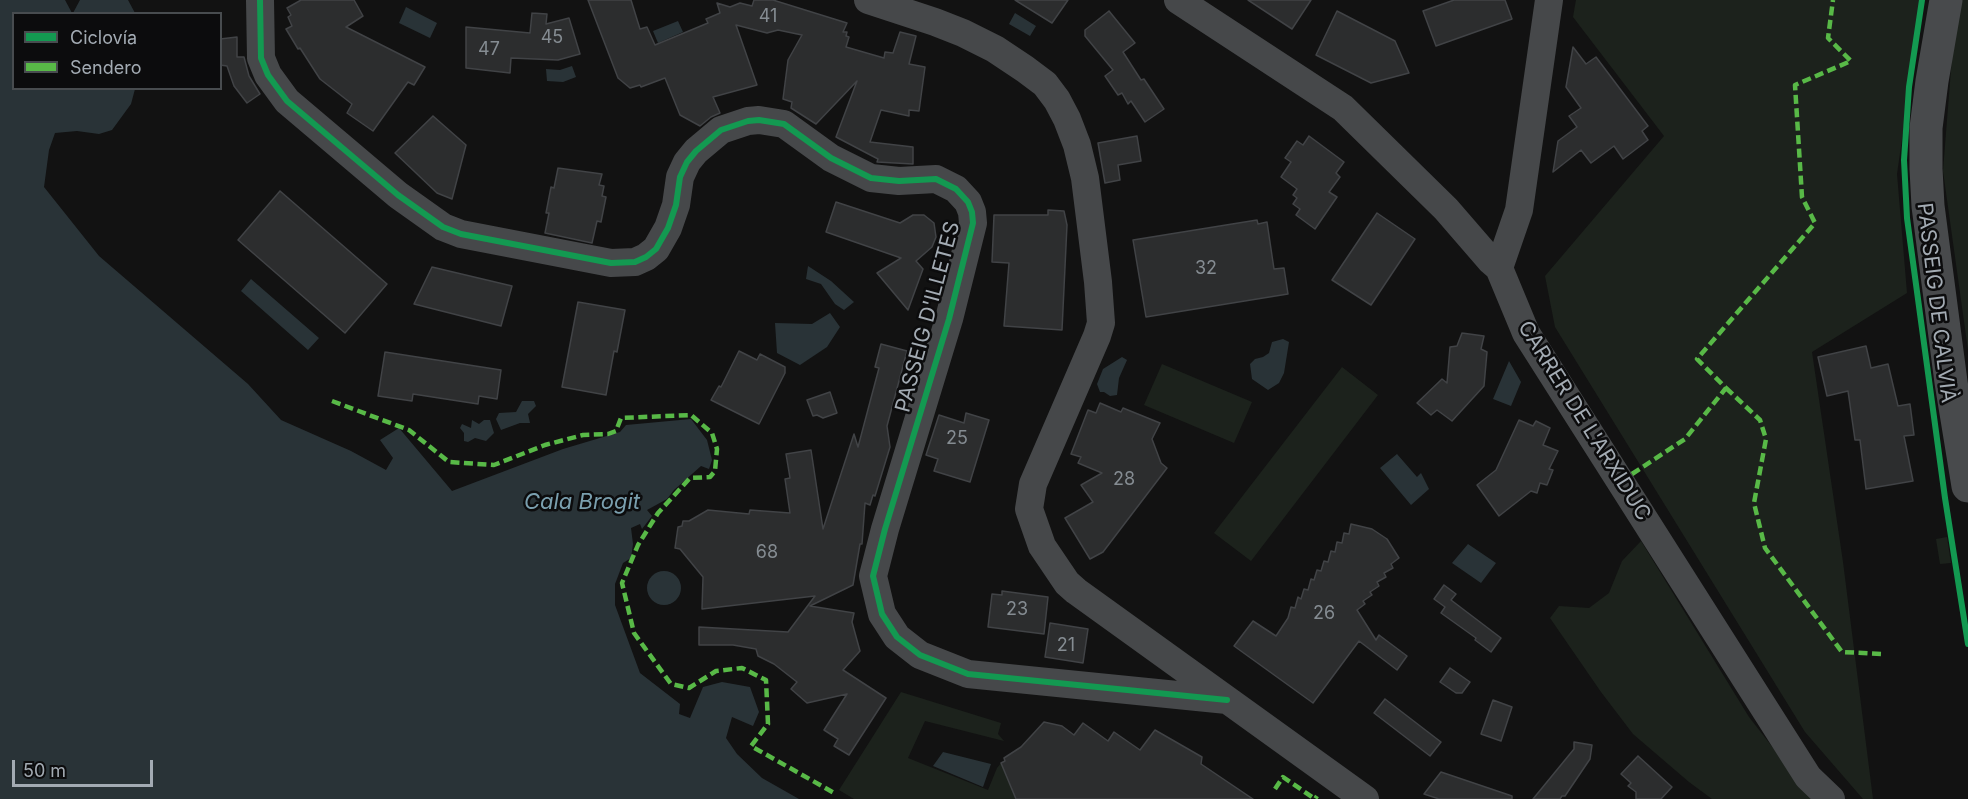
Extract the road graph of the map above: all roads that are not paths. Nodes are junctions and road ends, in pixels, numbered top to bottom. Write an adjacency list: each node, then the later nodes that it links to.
1 (260, 0): 8 (street, PASSEIG D'ILLETES)
2 (868, 0): 8 (street, PASSEIG D'ILLETES)
3 (1178, 0): 6 (street, CARRER DE L'ARXIDUC)
4 (1549, 0): 6 (street)
5 (1946, 0): 7 (main road)
6 (1499, 268): 10 (street, CARRER DE L'ARXIDUC)
7 (1968, 486)
8 (1227, 700): 9 (street, PASSEIG D'ILLETES)
9 (1365, 799)
10 (1831, 799)

